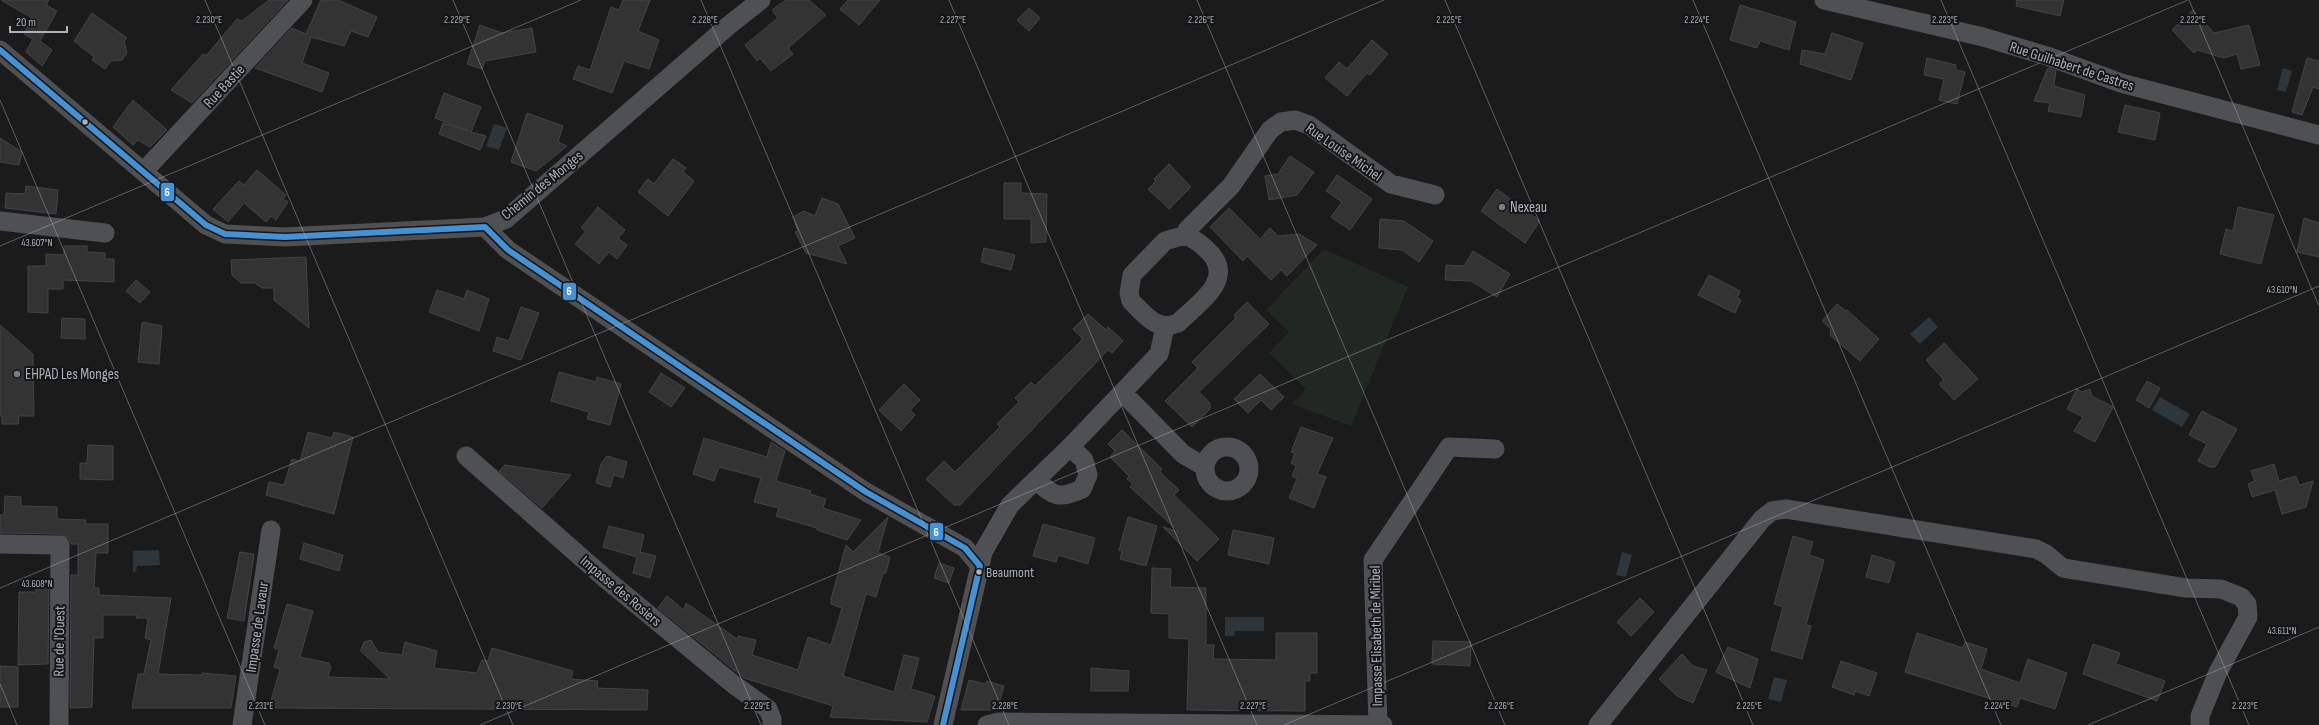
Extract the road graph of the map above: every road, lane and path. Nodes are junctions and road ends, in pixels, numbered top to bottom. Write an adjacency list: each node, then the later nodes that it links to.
1 (303, 0): 6 (street, Rue Bastie)
2 (761, 0): 9 (street, Chemin des Monges)
3 (1824, 0): 5 (street, Rue Guilhabert de Castres)
4 (0, 50): 6 (street, Chemin des Monges)
5 (2319, 135)
6 (144, 171): 9 (street, Chemin des Monges)
7 (1435, 195): 11 (street, Rue Louise Michel)
8 (0, 221): 10 (street)
9 (485, 227): 21 (street)
10 (105, 233)
11 (1185, 234): 12 (street); 12 (street, Rue Louise Michel)
12 (1165, 327): 13 (street)
13 (1123, 393): 14 (street); 17 (street)
14 (1070, 447): 18 (street); 18 (street)
15 (1495, 449): 27 (street, Impasse Elisabeth de Miribel)
16 (466, 456): 24 (street, Impasse des Rosiers)
17 (1205, 467)
18 (1036, 480): 21 (street)
19 (271, 530): 23 (street, Impasse de Lavaur)
20 (0, 544): 22 (street, Rue de l'Ouest)
21 (980, 566): 25 (street)
22 (58, 725)
23 (242, 725)
24 (772, 725)
25 (943, 725)
26 (987, 725): 27 (street)
27 (1378, 725): 28 (street)
28 (1384, 725)
29 (1598, 725): 30 (street)
30 (2200, 725)

